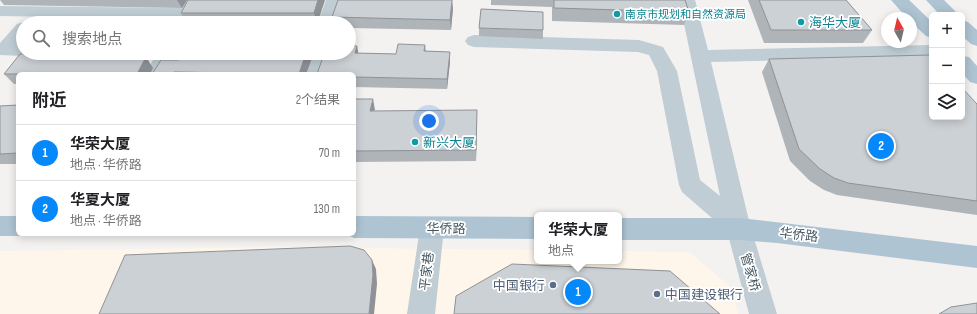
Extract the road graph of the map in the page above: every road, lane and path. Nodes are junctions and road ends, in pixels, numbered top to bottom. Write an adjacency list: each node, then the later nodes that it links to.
1 (334, 0): 10 (street)
2 (687, 0): 18 (street, 管家桥)
3 (899, 0): 11 (main road)
4 (934, 0): 7 (main road)
5 (0, 11): 8 (street)
6 (186, 12): 9 (street)
7 (947, 12)
8 (27, 16)
9 (63, 16)
10 (329, 16)
11 (929, 29)
12 (965, 29): 14 (street)
13 (16, 36): 16 (street)
14 (977, 40)
15 (474, 41): 27 (street)
16 (16, 50)
17 (929, 51): 18 (street)
18 (700, 56): 27 (street, 管家桥)
19 (162, 60): 22 (street)
20 (317, 60): 23 (street)
21 (965, 65): 24 (main road)
22 (156, 72)
23 (314, 72)
24 (977, 77)
25 (0, 226): 26 (main road)
26 (16, 226)
27 (739, 227): 31 (main road, 华侨路); 32 (main road, 华侨路); 34 (street, 管家桥)
28 (356, 228): 29 (main road, 华侨路)
29 (432, 228): 30 (main road, 华侨路); 33 (street, 平家巷)
30 (534, 228)
31 (622, 229)
32 (977, 258)
33 (421, 314)
34 (763, 314)

